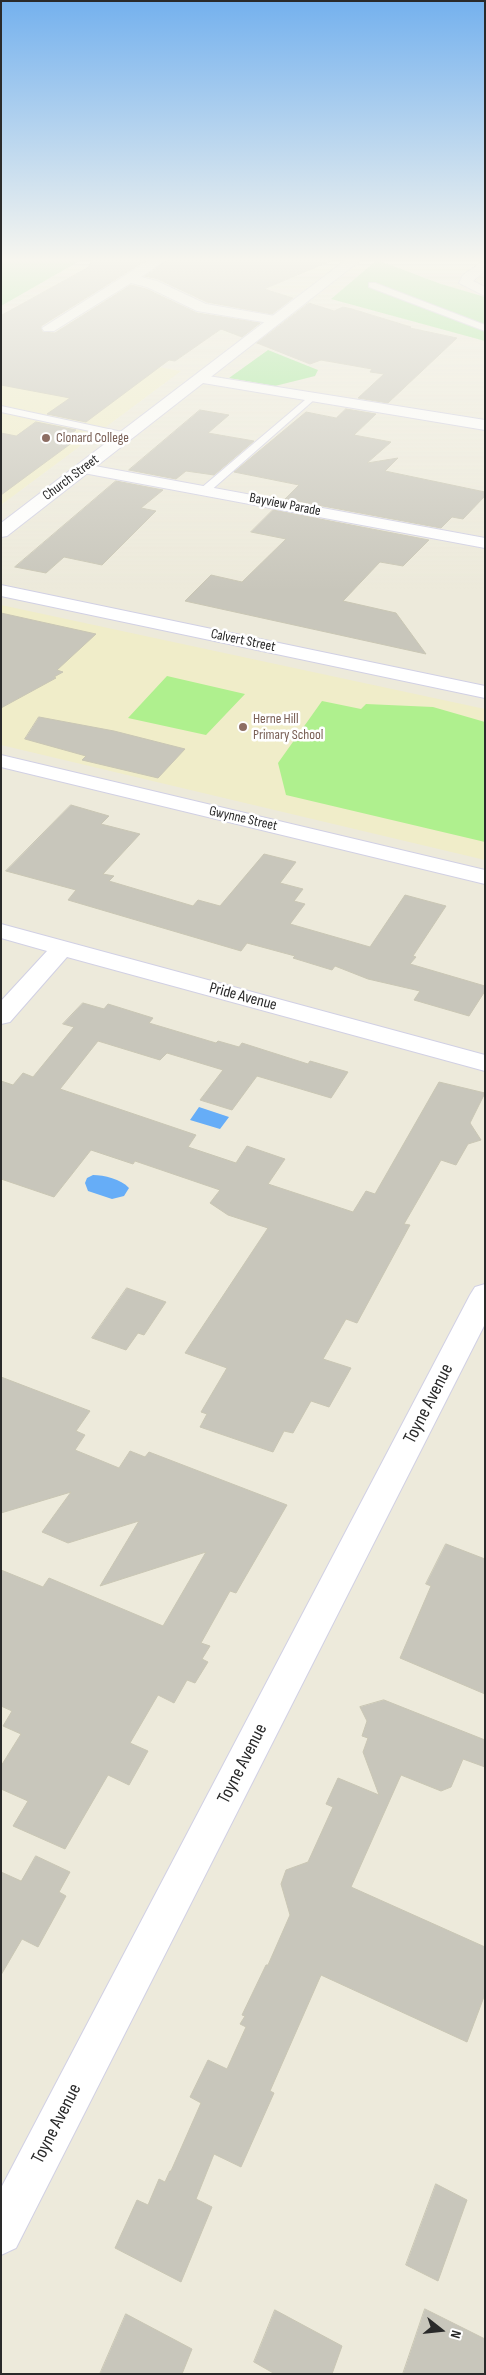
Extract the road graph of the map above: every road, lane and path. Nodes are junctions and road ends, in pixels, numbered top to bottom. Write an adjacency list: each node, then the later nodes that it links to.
1 (212, 370): 2 (street, Church Street)
2 (202, 378): 3 (street); 6 (street, Church Street)
3 (317, 388): 5 (street); 8 (lane)
4 (1, 409): 6 (lane)
5 (485, 425)
6 (128, 436): 7 (street, Church Street)
7 (84, 469): 8 (street, Bayview Parade); 9 (street, Church Street)
8 (204, 491): 10 (street, Bayview Parade)
9 (1, 532)
10 (485, 543)
11 (1, 590): 12 (street, Calvert Street)
12 (485, 692)
13 (1, 761): 14 (street, Gwynne Street)
14 (485, 877)
15 (1, 931): 16 (street, Pride Avenue)
16 (63, 947): 17 (street); 18 (street, Pride Avenue)
17 (1, 1016)
18 (485, 1063)
19 (485, 1296): 20 (street, Toyne Avenue)
20 (1, 2233)

